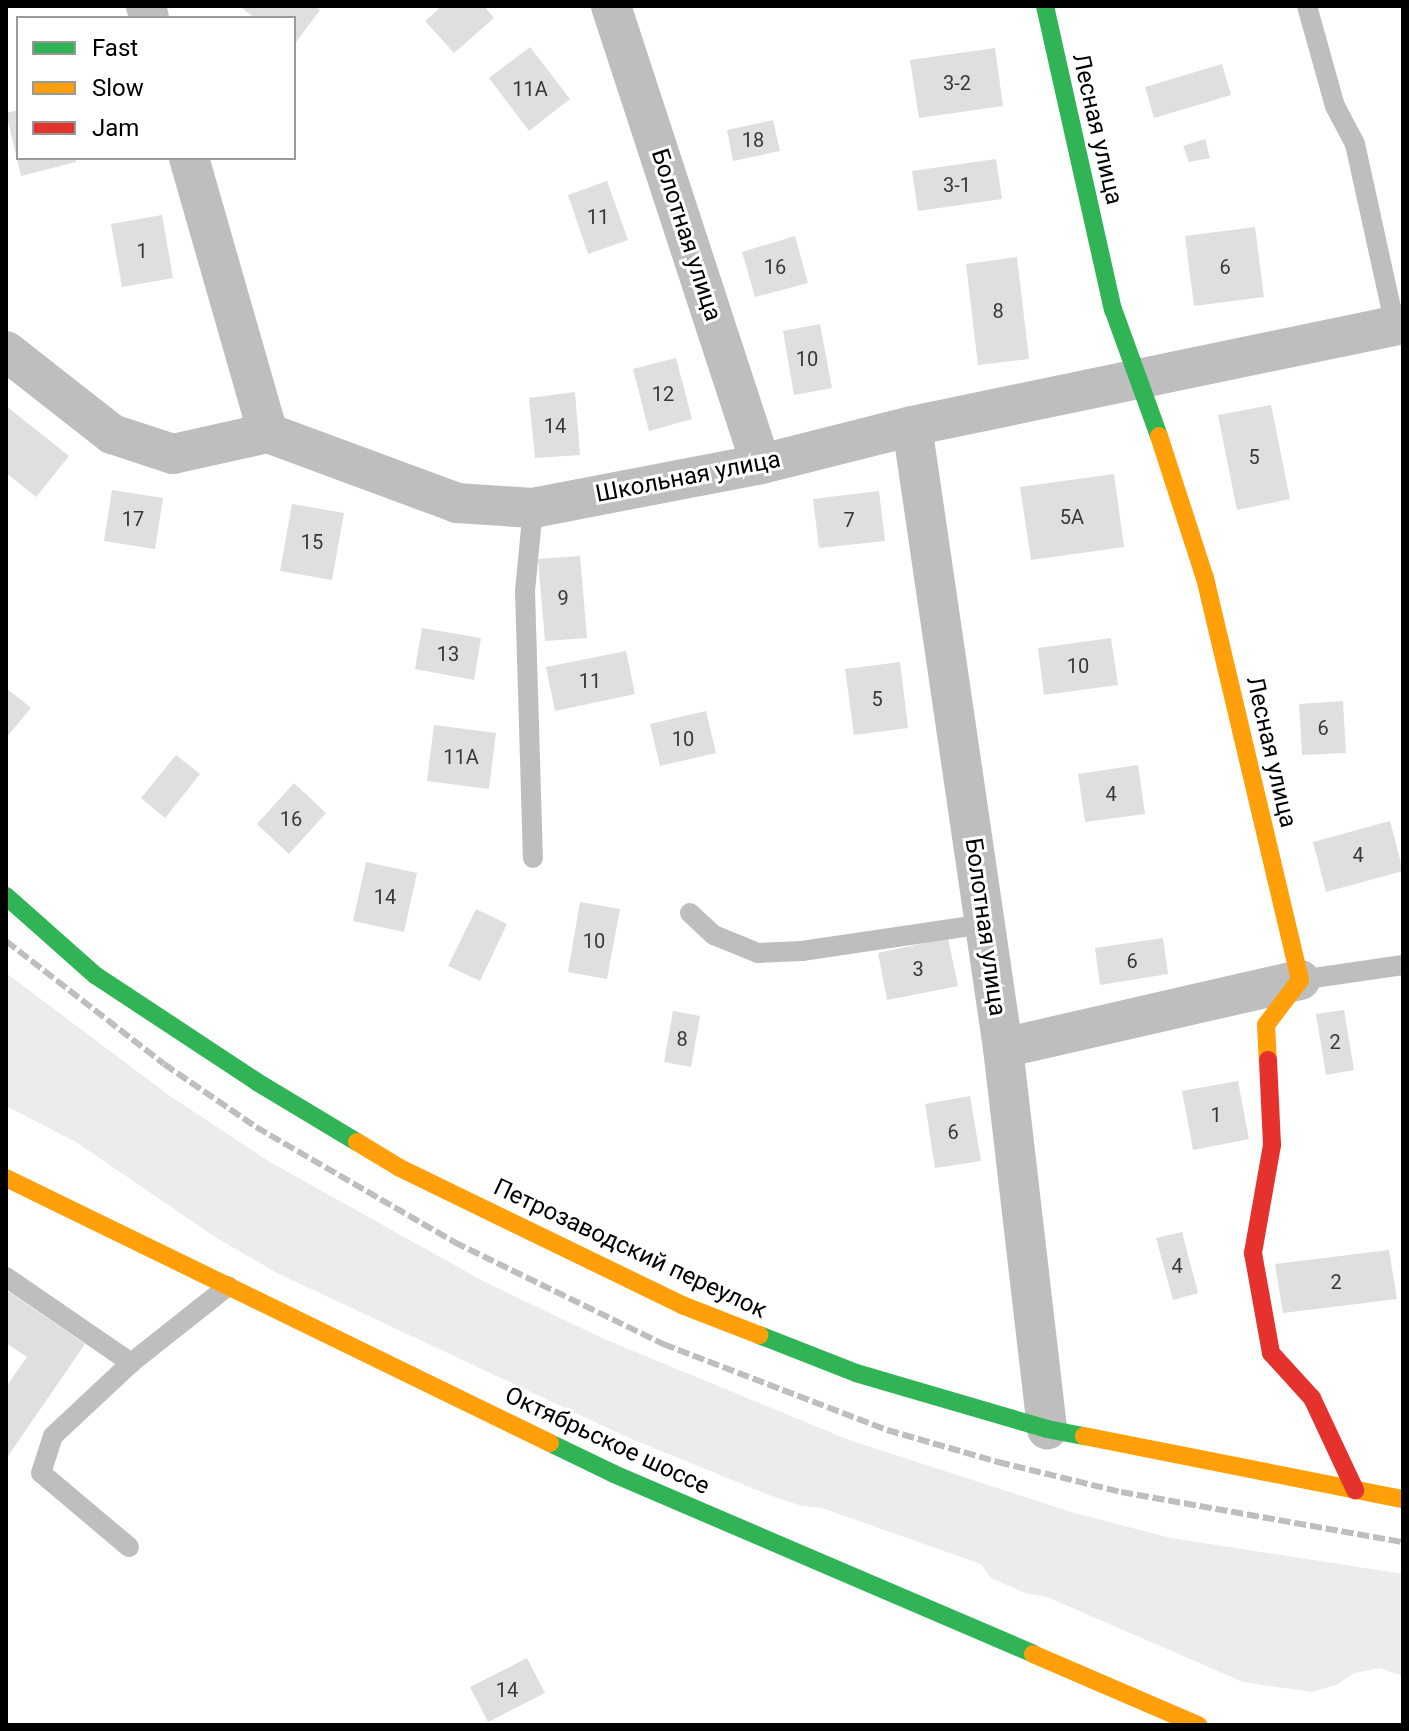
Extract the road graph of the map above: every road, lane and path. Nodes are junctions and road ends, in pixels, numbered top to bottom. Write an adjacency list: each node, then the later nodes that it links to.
1 (611, 6): 10 (street, Болотная улица)
2 (1045, 6): 7 (street, Лесная улица)
3 (1307, 6): 5 (lane)
4 (190, 160): 9 (street)
5 (1399, 325): 7 (street, Школьная улица)
6 (6, 351): 9 (street)
7 (1141, 378): 8 (street, Школьная улица); 17 (street, Лесная улица)
8 (912, 426): 10 (street, Школьная улица); 15 (street, Болотная улица)
9 (268, 433): 11 (street, Школьная улица)
10 (761, 464): 11 (street, Школьная улица)
11 (533, 508): 12 (lane)
12 (533, 858)
13 (6, 896): 23 (street, Петрозаводский переулок)
14 (690, 913): 15 (lane)
15 (985, 924): 18 (street, Болотная улица)
16 (1403, 965): 17 (lane)
17 (1300, 980): 18 (street); 24 (street)
18 (1003, 1048): 23 (street, Болотная улица)
19 (6, 1178): 21 (street, Октябрьское шоссе)
20 (6, 1277): 22 (lane)
21 (228, 1286): 22 (lane); 27 (street, Октябрьское шоссе)
22 (131, 1363): 26 (lane)
23 (1047, 1429): 24 (street, Петрозаводский переулок)
24 (1355, 1490): 25 (street, Петрозаводский переулок)
25 (1403, 1499)
26 (129, 1547)
27 (1198, 1725)

